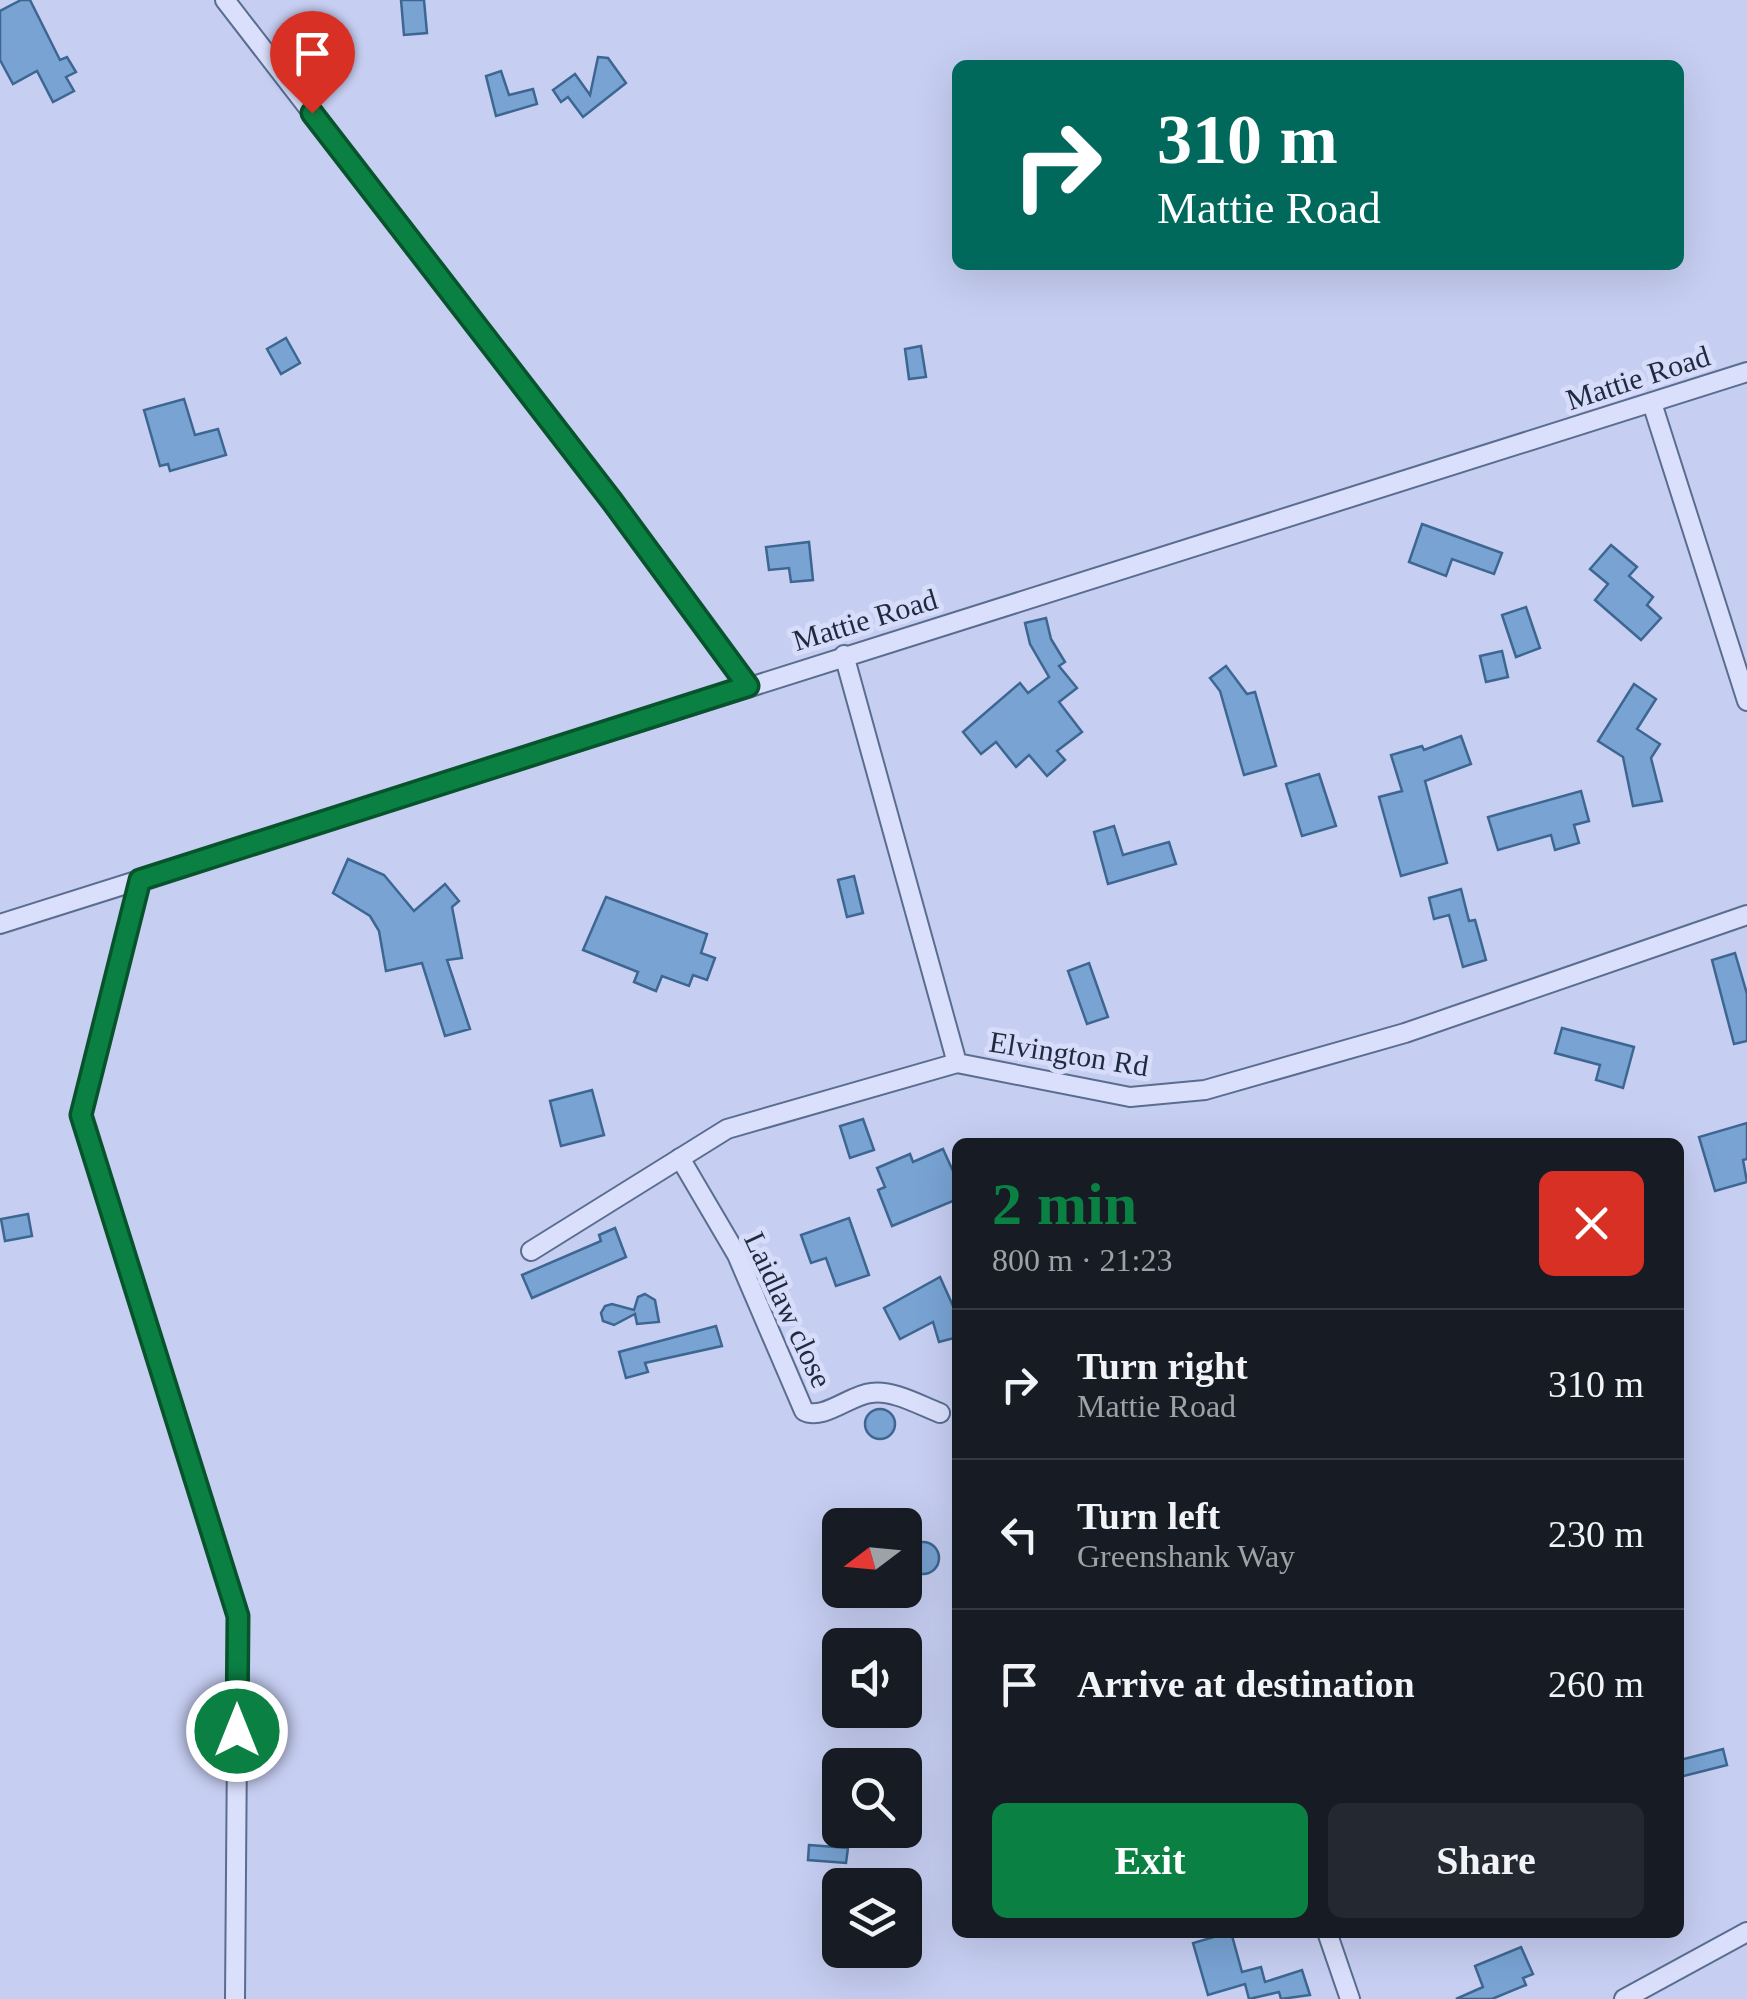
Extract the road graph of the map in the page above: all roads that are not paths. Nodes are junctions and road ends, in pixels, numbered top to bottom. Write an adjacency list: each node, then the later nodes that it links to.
1 (230, 1): 5 (street)
2 (1747, 372): 3 (street, Mattie Road)
3 (1652, 404): 4 (street, Mattie Road); 6 (street)
4 (844, 655): 5 (street, Mattie Road); 10 (street, Elvington Rd)
5 (748, 686): 7 (street, Mattie Road)
6 (1747, 702)
7 (140, 880): 9 (street, Mattie Road); 16 (street)
8 (1747, 915): 10 (street, Elvington Rd)
9 (0, 924)
10 (956, 1063): 11 (street)
11 (680, 1158): 12 (street); 13 (street, Laidlaw close)
12 (531, 1250)
13 (940, 1413)
14 (1747, 1932): 18 (street)
15 (1328, 1938): 17 (street)
16 (235, 1999)
17 (1350, 1999)
18 (1624, 1999)

